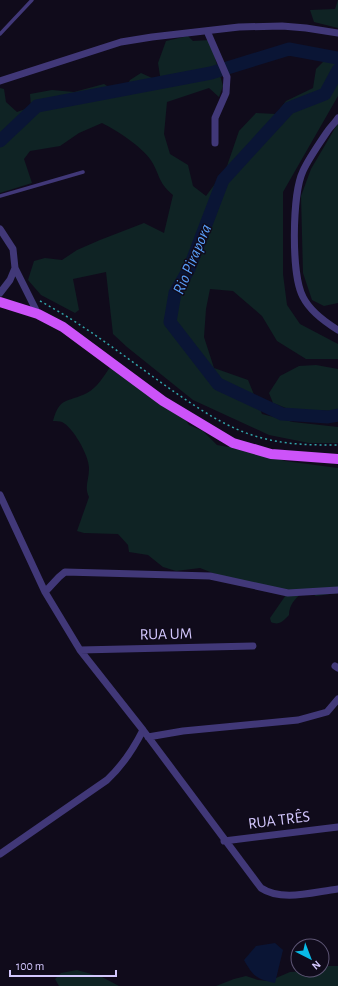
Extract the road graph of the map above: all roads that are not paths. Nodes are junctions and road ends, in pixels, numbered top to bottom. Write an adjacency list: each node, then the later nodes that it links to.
1 (32, 0): 4 (lane)
2 (207, 31): 3 (street); 5 (street); 7 (street)
3 (338, 33)
4 (0, 34)
5 (0, 81)
6 (338, 118): 16 (street)
7 (215, 143)
8 (83, 172): 9 (lane)
9 (0, 196)
10 (0, 229): 11 (street)
11 (15, 268): 12 (street); 15 (street)
12 (4, 284): 13 (street)
13 (0, 293)
14 (0, 302): 15 (main road)
15 (38, 314): 17 (main road)
16 (338, 330)
17 (338, 459)
18 (0, 495): 20 (street)
19 (338, 590): 20 (street)
20 (45, 592): 22 (street)
21 (253, 646): 22 (street, RUA UM)
22 (80, 650): 24 (street)
23 (338, 699): 25 (street)
24 (143, 730): 25 (street); 28 (street)
25 (148, 737): 27 (street)
26 (338, 828): 27 (street, RUA TRÊS)
27 (224, 841): 29 (street)
28 (0, 854)
29 (338, 889)

